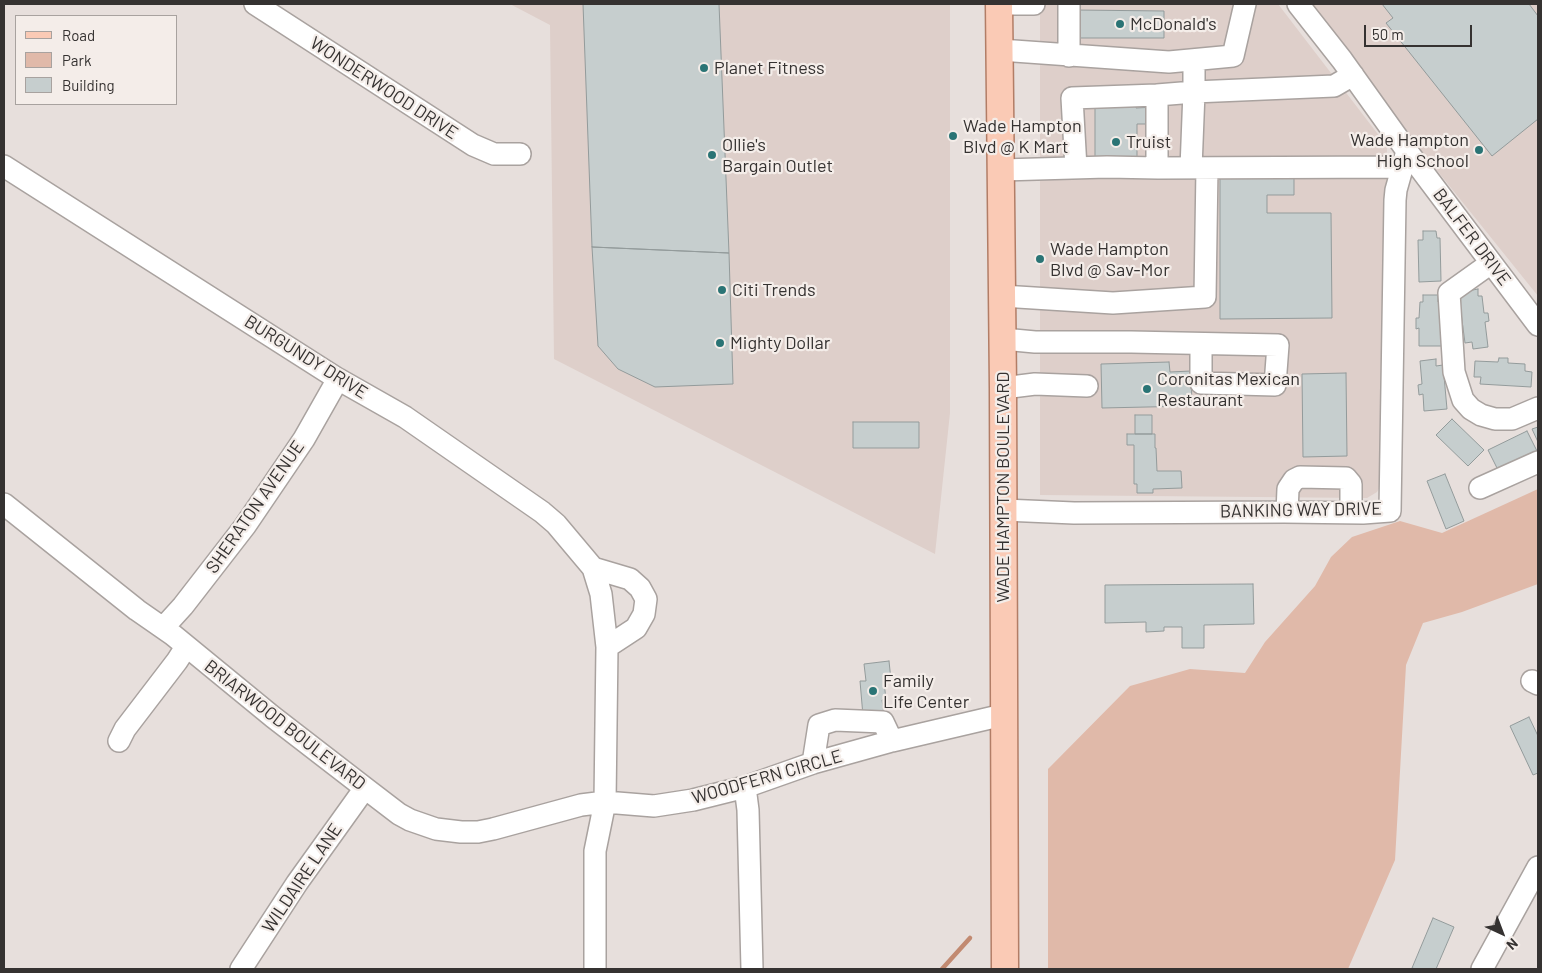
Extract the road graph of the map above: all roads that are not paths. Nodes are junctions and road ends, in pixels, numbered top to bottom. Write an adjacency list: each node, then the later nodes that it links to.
1 (255, 4): 13 (street, WONDERWOOD DRIVE)
2 (999, 4): 3 (street); 7 (main road, WADE HAMPTON BOULEVARD)
3 (1034, 4)
4 (1069, 4): 8 (street)
5 (1245, 4): 9 (street)
6 (1298, 4): 10 (street, BALFER DRIVE)
7 (1000, 50): 8 (street); 19 (main road, WADE HAMPTON BOULEVARD)
8 (1069, 56): 9 (street)
9 (1194, 60): 11 (street)
10 (1353, 75): 11 (street); 14 (street, BALFER DRIVE)
11 (1194, 92): 12 (street); 18 (street)
12 (1157, 95): 16 (street); 17 (street)
13 (520, 154)
14 (1405, 159): 18 (street); 20 (street, BALFER DRIVE); 34 (street, BANKING WAY DRIVE)
15 (4, 166): 25 (street, BURGUNDY DRIVE)
16 (1076, 168): 17 (street); 19 (street)
17 (1157, 168): 18 (street)
18 (1199, 168): 21 (street)
19 (1002, 170): 21 (main road, WADE HAMPTON BOULEVARD)
20 (1491, 263): 22 (street, BALFER DRIVE); 28 (street)
21 (1002, 296): 23 (main road, WADE HAMPTON BOULEVARD)
22 (1538, 325)
23 (1003, 338): 24 (street); 27 (main road, WADE HAMPTON BOULEVARD)
24 (1201, 344)
25 (338, 379): 35 (street, BURGUNDY DRIVE); 36 (street, SHERATON AVENUE)
26 (1087, 386): 27 (street)
27 (1003, 388): 32 (main road, WADE HAMPTON BOULEVARD)
28 (1538, 408)
29 (1538, 462): 30 (street)
30 (1480, 488)
31 (4, 504): 36 (street, BRIARWOOD BOULEVARD)
32 (1004, 510): 33 (street, BANKING WAY DRIVE); 39 (main road, WADE HAMPTON BOULEVARD)
33 (1287, 512): 34 (street, BANKING WAY DRIVE); 34 (street)
34 (1351, 512)
35 (593, 568): 38 (street, BURGUNDY DRIVE); 38 (street)
36 (163, 628): 37 (street, BRIARWOOD BOULEVARD)
37 (186, 647): 40 (street); 44 (street, BRIARWOOD BOULEVARD)
38 (607, 647): 45 (street, BURGUNDY DRIVE)
39 (1004, 715): 41 (street, WOODFERN CIRCLE); 50 (main road, WADE HAMPTON BOULEVARD)
40 (119, 741)
41 (892, 741): 42 (street, WOODFERN CIRCLE); 42 (street)
42 (813, 763): 43 (street, WOODFERN CIRCLE)
43 (745, 787): 45 (street, WOODFERN CIRCLE); 49 (street)
44 (365, 788): 45 (street, BRIARWOOD BOULEVARD); 47 (street, WILDAIRE LANE)
45 (605, 802): 48 (street)
46 (1538, 868): 51 (street)
47 (241, 969)
48 (595, 969)
49 (752, 969)
50 (1005, 969)
51 (1482, 969)

